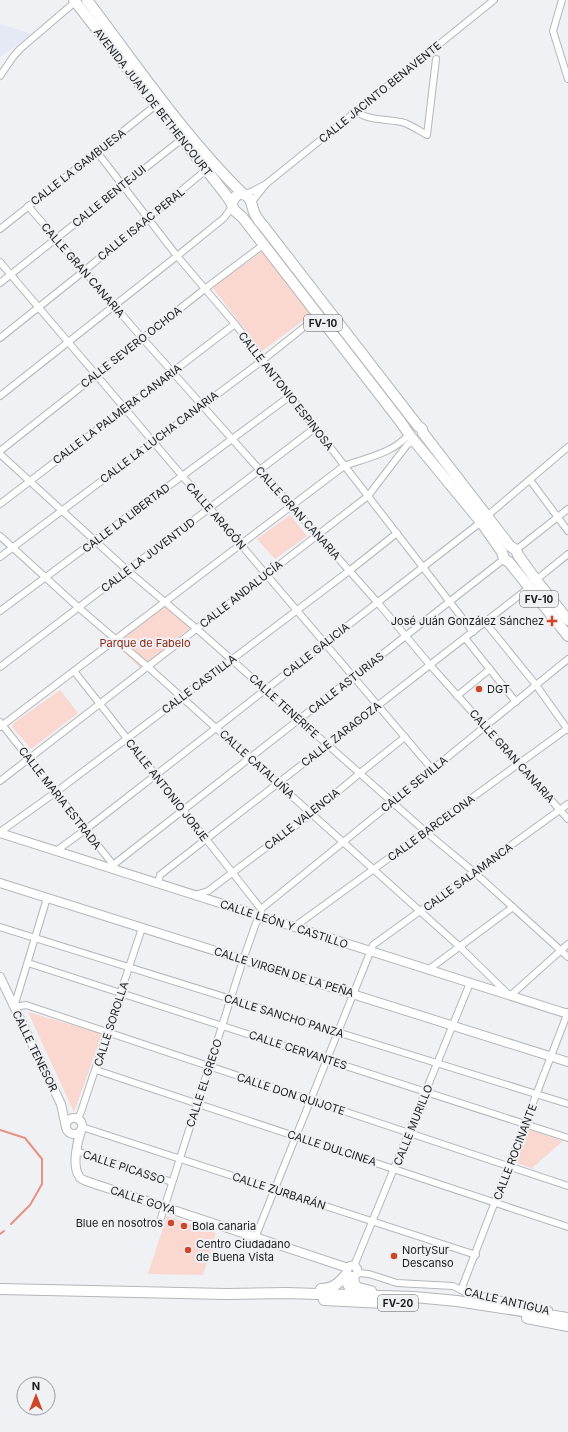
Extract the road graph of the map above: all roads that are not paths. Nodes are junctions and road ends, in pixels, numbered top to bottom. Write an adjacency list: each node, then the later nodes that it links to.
1 (494, 0): 9 (street, CALLE JACINTO BENAVENTE)
2 (562, 0): 7 (street)
3 (75, 1): 4 (main road); 6 (street); 8 (main road, AVENIDA JUAN DE BETHENCOURT / FV-10)
4 (89, 4): 15 (main road, AVENIDA JUAN DE BETHENCOURT / FV-10)
5 (436, 59): 9 (street)
6 (0, 76)
7 (568, 79)
8 (156, 105): 10 (main road, AVENIDA JUAN DE BETHENCOURT / FV-10); 11 (street, CALLE LA GAMBUESA)
9 (356, 111): 14 (street, CALLE JACINTO BENAVENTE)
10 (182, 138): 12 (main road, AVENIDA JUAN DE BETHENCOURT / FV-10); 13 (street, CALLE BENTEJUI)
11 (97, 152): 13 (street, CALLE ANTONIO ESPINOSA); 17 (street, CALLE LA GAMBUESA)
12 (206, 170): 18 (main road, AVENIDA JUAN DE BETHENCOURT / FV-10); 19 (street, CALLE ISAAC PERAL)
13 (123, 184): 19 (street, CALLE ANTONIO ESPINOSA); 21 (street, CALLE BENTEJUI)
14 (266, 184): 15 (street); 16 (street)
15 (243, 194): 16 (main road, FV-10); 18 (main road)
16 (251, 203): 18 (main road); 44 (main road, AVENIDA JUAN DE BETHENCOURT / FV-10)
17 (28, 206): 20 (street, CALLE LA GAMBUESA); 21 (street, CALLE GRAN CANARIA)
18 (233, 208): 22 (main road, AVENIDA JUAN DE BETHENCOURT / FV-10); 23 (street)
19 (148, 218): 23 (street, CALLE ANTONIO ESPINOSA); 25 (street, CALLE ISAAC PERAL)
20 (0, 228)
21 (56, 239): 25 (street, CALLE GRAN CANARIA); 26 (street, CALLE BENTEJUI)
22 (263, 245): 28 (street, CALLE SEVERO OCHOA); 31 (main road, AVENIDA JUAN DE BETHENCOURT / FV-10)
23 (177, 256): 28 (street, CALLE ANTONIO ESPINOSA); 29 (street)
24 (0, 262): 26 (street, CALLE ARAGÓN)
25 (84, 271): 29 (street, CALLE GRAN CANARIA); 30 (street, CALLE ISAAC PERAL)
26 (11, 274): 27 (street, CALLE BENTEJUI); 30 (street, CALLE ARAGÓN)
27 (0, 283)
28 (206, 288): 32 (street, CALLE ANTONIO ESPINOSA); 33 (street, CALLE SEVERO OCHOA)
29 (115, 306): 33 (street, CALLE GRAN CANARIA); 35 (street)
30 (38, 307): 34 (street, CALLE ISAAC PERAL); 35 (street, CALLE ARAGÓN)
31 (318, 316): 36 (street, CALLE LA LUCHA CANARIA); 45 (main road, AVENIDA JUAN DE BETHENCOURT / FV-10)
32 (235, 324): 36 (street, CALLE ANTONIO ESPINOSA); 37 (street, CALLE LA PALMERA CANARIA)
33 (143, 337): 37 (street, CALLE GRAN CANARIA); 38 (street, CALLE SEVERO OCHOA)
34 (0, 338)
35 (68, 342): 38 (street, CALLE ARAGÓN); 39 (street)
36 (262, 360): 40 (street, CALLE ANTONIO ESPINOSA); 41 (street, CALLE LA LUCHA CANARIA)
37 (173, 372): 41 (street, CALLE GRAN CANARIA); 42 (street, CALLE LA PALMERA CANARIA)
38 (96, 375): 42 (street, CALLE ARAGÓN); 49 (street, CALLE SEVERO OCHOA)
39 (0, 396)
40 (290, 396): 43 (street, CALLE ANTONIO ESPINOSA); 46 (street, CALLE LA LIBERTAD)
41 (202, 405): 46 (street, CALLE GRAN CANARIA); 47 (street, CALLE LA LUCHA CANARIA)
42 (124, 408): 47 (street, CALLE ARAGÓN); 55 (street, CALLE LA PALMERA CANARIA)
43 (315, 428): 51 (street, CALLE ANTONIO ESPINOSA); 52 (street, CALLE LA JUVENTUD)
44 (421, 430): 45 (main road); 63 (main road, AVENIDA JUAN DE BETHENCOURT / FV-10)
45 (411, 437): 51 (street); 56 (street, CALLE ANDALUCÍA); 63 (main road, AVENIDA JUAN DE BETHENCOURT / FV-10)
46 (232, 439): 52 (street, CALLE GRAN CANARIA); 53 (street, CALLE LA LIBERTAD)
47 (153, 442): 53 (street, CALLE ARAGÓN); 61 (street, CALLE LA LUCHA CANARIA)
48 (568, 447): 54 (street, CALLE GALICIA)
49 (0, 451)
50 (0, 454): 55 (street, CALLE TENERIFE)
51 (344, 466): 56 (street, CALLE ANTONIO ESPINOSA); 58 (street)
52 (260, 470): 58 (street, CALLE GRAN CANARIA); 59 (street, CALLE LA JUVENTUD)
53 (182, 476): 59 (street, CALLE ARAGÓN); 68 (street, CALLE LA LIBERTAD)
54 (530, 480): 62 (street); 63 (street, CALLE GALICIA)
55 (30, 482): 57 (street, CALLE LA PALMERA CANARIA); 61 (street, CALLE TENERIFE)
56 (368, 496): 65 (street, CALLE ANTONIO ESPINOSA); 66 (street, CALLE ANDALUCÍA)
57 (0, 504)
58 (292, 506): 66 (street, CALLE GRAN CANARIA); 69 (street)
59 (209, 508): 69 (street, CALLE ARAGÓN); 75 (street, CALLE LA JUVENTUD)
60 (568, 509): 62 (street, CALLE ASTURIAS)
61 (62, 510): 68 (street, CALLE TENERIFE); 70 (street, CALLE LA LUCHA CANARIA)
62 (557, 517): 64 (street); 71 (street, CALLE ASTURIAS)
63 (484, 519): 71 (main road, AVENIDA JUAN DE BETHENCOURT / FV-10); 74 (street, CALLE GALICIA)
64 (568, 531)
65 (396, 533): 74 (street, CALLE ANTONIO ESPINOSA); 76 (street, CALLE CASTILLA)
66 (318, 535): 76 (street, CALLE GRAN CANARIA); 77 (street, CALLE ANDALUCÍA)
67 (0, 536): 70 (street, CALLE CATALUÑA)
68 (95, 540): 75 (street, CALLE TENERIFE); 78 (street, CALLE LA LIBERTAD)
69 (240, 544): 77 (street, CALLE ARAGÓN); 80 (street)
70 (13, 548): 73 (street, CALLE LA LUCHA CANARIA); 78 (street, CALLE CATALUÑA)
71 (510, 554): 79 (main road, FV-10); 81 (street, CALLE ASTURIAS)
72 (568, 554): 79 (street, CALLE ZARAGOZA)
73 (0, 557)
74 (423, 567): 81 (street, CALLE ANTONIO ESPINOSA); 82 (street, CALLE GALICIA)
75 (128, 570): 80 (street, CALLE TENERIFE); 83 (street, CALLE LA JUVENTUD)
76 (349, 571): 82 (street, CALLE GRAN CANARIA); 84 (street, CALLE CASTILLA)
77 (266, 575): 84 (street, CALLE ARAGÓN); 88 (street, CALLE ANDALUCÍA)
78 (46, 577): 83 (street, CALLE CATALUÑA); 85 (street, CALLE LA LIBERTAD)
79 (533, 584): 86 (main road, FV-10); 87 (street, CALLE ZARAGOZA); 91 (main road, FV-10)
80 (165, 601): 88 (street, CALLE TENERIFE); 93 (street)
81 (450, 602): 89 (street, CALLE ANTONIO ESPINOSA); 90 (street, CALLE ASTURIAS)
82 (378, 603): 90 (street, CALLE GRAN CANARIA); 94 (street, CALLE GALICIA)
83 (79, 608): 93 (street, CALLE CATALUÑA); 99 (street, CALLE LA JUVENTUD)
84 (296, 610): 94 (street, CALLE ARAGÓN); 95 (street, CALLE CASTILLA)
85 (0, 611)
86 (568, 620)
87 (486, 622): 89 (street, CALLE ZARAGOZA); 103 (street)
88 (197, 629): 95 (street, CALLE TENERIFE); 97 (street, CALLE ANDALUCÍA)
89 (473, 632): 92 (street, CALLE ZARAGOZA)
90 (406, 636): 98 (street, CALLE GRAN CANARIA); 102 (street, CALLE ASTURIAS)
91 (568, 636)
92 (465, 638): 98 (street, CALLE ZARAGOZA); 100 (street)
93 (115, 639): 97 (street, CALLE CATALUÑA); 101 (street)
94 (325, 644): 102 (street, CALLE ARAGÓN); 104 (street, CALLE GALICIA)
95 (231, 659): 104 (street, CALLE TENERIFE); 106 (street, CALLE CASTILLA)
96 (568, 659): 103 (street, CALLE SEVILLA)
97 (148, 666): 106 (street, CALLE CATALUÑA); 108 (street, CALLE ANDALUCÍA)
98 (430, 666): 105 (street, CALLE GRAN CANARIA); 109 (street, CALLE ZARAGOZA)
99 (0, 667)
100 (490, 669): 105 (street); 107 (street)
101 (74, 671): 108 (street, CALLE ANTONIO JORJE); 111 (street)
102 (353, 677): 109 (street, CALLE ARAGÓN); 110 (street, CALLE ASTURIAS)
103 (536, 685): 107 (street, CALLE SEVILLA); 114 (street)
104 (265, 690): 110 (street, CALLE TENERIFE); 113 (street, CALLE GALICIA)
105 (457, 696): 112 (street, CALLE GRAN CANARIA)
106 (182, 697): 113 (street, CALLE CATALUÑA); 116 (street, CALLE CASTILLA)
107 (516, 702): 112 (street, CALLE SEVILLA)
108 (100, 704): 116 (street, CALLE ANTONIO JORJE); 118 (street, CALLE ANDALUCÍA)
109 (378, 705): 115 (street, CALLE ARAGÓN); 117 (street, CALLE ZARAGOZA)
110 (299, 720): 117 (street, CALLE TENERIFE); 119 (street, CALLE ASTURIAS)
111 (1, 725): 118 (street, CALLE MARIA ESTRADA)
112 (485, 726): 120 (street, CALLE GRAN CANARIA); 121 (street, CALLE SEVILLA)
113 (216, 728): 119 (street, CALLE CATALUÑA); 123 (street, CALLE GALICIA)
114 (568, 729): 120 (street, CALLE BARCELONA)
115 (405, 737): 121 (street, CALLE ARAGÓN); 122 (street, CALLE VALENCIA)
116 (127, 738): 123 (street, CALLE ANTONIO JORJE); 126 (street, CALLE CASTILLA)
117 (328, 745): 122 (street, CALLE TENERIFE); 125 (street, CALLE ZARAGOZA)
118 (30, 758): 124 (street, CALLE ANDALUCÍA); 126 (street, CALLE MARIA ESTRADA)
119 (250, 758): 125 (street, CALLE CATALUÑA); 129 (street, CALLE ASTURIAS)
120 (519, 764): 130 (street, CALLE GRAN CANARIA); 135 (street, CALLE BARCELONA)
121 (432, 770): 127 (street, CALLE SEVILLA)
122 (360, 773): 127 (street, CALLE TENERIFE); 131 (street, CALLE VALENCIA)
123 (156, 775): 129 (street, CALLE ANTONIO JORJE); 133 (street, CALLE GALICIA)
124 (0, 781)
125 (278, 783): 131 (street, CALLE CATALUÑA); 136 (street, CALLE ZARAGOZA)
126 (56, 792): 133 (street, CALLE MARIA ESTRADA); 134 (street, CALLE CASTILLA)
127 (393, 801): 135 (street, CALLE TENERIFE); 137 (street, CALLE SEVILLA)
128 (568, 804): 130 (street, CALLE SALAMANCA)
129 (183, 810): 136 (street, CALLE ANTONIO JORJE); 139 (street, CALLE ASTURIAS)
130 (560, 810): 132 (street, CALLE GRAN CANARIA); 143 (street, CALLE SALAMANCA)
131 (311, 814): 137 (street, CALLE CATALUÑA); 142 (street, CALLE VALENCIA)
132 (568, 819)
133 (85, 830): 138 (street, CALLE GALICIA); 139 (street, CALLE MARIA ESTRADA)
134 (0, 832): 138 (street, CALLE LEÓN Y CASTILLO)
135 (426, 832): 140 (street, CALLE BARCELONA); 143 (street, CALLE TENERIFE)
136 (206, 839): 142 (street, CALLE ANTONIO JORJE); 145 (street, CALLE ZARAGOZA)
137 (343, 842): 140 (street, CALLE CATALUÑA); 150 (street, CALLE SEVILLA)
138 (56, 851): 141 (street, CALLE LEÓN Y CASTILLO)
139 (113, 865): 141 (street, CALLE MARIA ESTRADA)
140 (374, 870): 149 (street, CALLE CATALUÑA); 152 (street, CALLE BARCELONA)
141 (121, 872): 145 (street, CALLE LEÓN Y CASTILLO)
142 (232, 872): 146 (street, CALLE VALENCIA); 150 (street, CALLE ANTONIO JORJE)
143 (474, 872): 148 (street, CALLE TENERIFE); 149 (street, CALLE SALAMANCA)
144 (0, 883): 147 (street, CALLE VIRGEN DE LA PEÑA)
145 (158, 884): 146 (street, CALLE LEÓN Y CASTILLO)
146 (195, 895): 150 (street, CALLE LEÓN Y CASTILLO)
147 (48, 898): 153 (street, CALLE VIRGEN DE LA PEÑA); 154 (street)
148 (513, 907): 156 (street); 157 (street, CALLE TENERIFE)
149 (420, 911): 156 (street, CALLE CATALUÑA); 158 (street, CALLE SALAMANCA)
150 (261, 912): 152 (street, CALLE LEÓN Y CASTILLO); 160 (street, CALLE EL GRECO)
151 (0, 927): 154 (street, CALLE SANCHO PANZA)
152 (294, 927): 158 (street, CALLE LEÓN Y CASTILLO)
153 (142, 928): 160 (street, CALLE VIRGEN DE LA PEÑA); 162 (street, CALLE SOROLLA)
154 (35, 938): 161 (street); 162 (street, CALLE SANCHO PANZA)
155 (568, 944): 157 (street)
156 (460, 947): 163 (street); 168 (street, CALLE CATALUÑA)
157 (561, 950): 159 (street, CALLE TENERIFE); 168 (street)
158 (370, 951): 163 (street, CALLE LEÓN Y CASTILLO); 167 (street)
159 (568, 956)
160 (243, 960): 167 (street, CALLE VIRGEN DE LA PEÑA); 169 (street, CALLE EL GRECO)
161 (28, 963): 166 (street, CALLE CERVANTES); 170 (street)
162 (129, 967): 166 (street, CALLE SOROLLA); 169 (street, CALLE SANCHO PANZA)
163 (428, 970): 165 (street, CALLE LEÓN Y CASTILLO)
164 (0, 977): 170 (street, CALLE TENESOR)
165 (470, 983): 168 (street, CALLE LEÓN Y CASTILLO); 173 (street, CALLE MURILLO)
166 (121, 993): 172 (street, CALLE CERVANTES); 174 (street, CALLE SOROLLA)
167 (353, 994): 173 (street, CALLE VIRGEN DE LA PEÑA); 175 (street)
168 (510, 996): 171 (street, CALLE LEÓN Y CASTILLO)
169 (231, 999): 172 (street, CALLE EL GRECO); 175 (street, CALLE SANCHO PANZA)
170 (14, 1007): 174 (street, CALLE DON QUIJOTE); 186 (street, CALLE TENESOR)
171 (568, 1014): 176 (street, CALLE ROCINANTE)
172 (222, 1026): 177 (street, CALLE CERVANTES); 180 (street, CALLE EL GRECO)
173 (453, 1026): 176 (street, CALLE VIRGEN DE LA PEÑA); 179 (street, CALLE MURILLO)
174 (108, 1032): 180 (street, CALLE DON QUIJOTE); 181 (street, CALLE SOROLLA)
175 (338, 1032): 177 (street); 179 (street, CALLE SANCHO PANZA)
176 (551, 1057): 178 (street, CALLE VIRGEN DE LA PEÑA); 183 (street, CALLE ROCINANTE)
177 (326, 1060): 182 (street, CALLE CERVANTES); 184 (street)
178 (568, 1062)
179 (438, 1063): 182 (street, CALLE MURILLO); 183 (street, CALLE SANCHO PANZA)
180 (210, 1066): 184 (street, CALLE DON QUIJOTE); 185 (street, CALLE EL GRECO)
181 (96, 1070): 185 (street, CALLE DULCINEA); 188 (street, CALLE SOROLLA)
182 (426, 1092): 189 (street, CALLE CERVANTES); 192 (street, CALLE MURILLO)
183 (536, 1094): 187 (street, CALLE SANCHO PANZA); 189 (street, CALLE ROCINANTE)
184 (311, 1100): 192 (street, CALLE DON QUIJOTE); 193 (street)
185 (198, 1103): 193 (street, CALLE DULCINEA); 196 (street, CALLE EL GRECO)
186 (61, 1104): 188 (street, CALLE TENESOR); 190 (street, CALLE TENESOR)
187 (568, 1104)
188 (77, 1119): 190 (street); 191 (street)
189 (525, 1124): 194 (street, CALLE CERVANTES); 197 (street, CALLE ROCINANTE)
190 (67, 1129): 191 (street); 195 (street, CALLE GOYA)
191 (81, 1129): 195 (street, CALLE GOYA); 196 (street, CALLE ZURBARÁN)
192 (409, 1133): 197 (street, CALLE DON QUIJOTE); 198 (street, CALLE MURILLO)
193 (296, 1136): 198 (street, CALLE DULCINEA); 201 (street)
194 (568, 1138)
195 (76, 1151): 199 (street, CALLE PICASSO); 203 (street, CALLE GOYA)
196 (180, 1158): 199 (street, CALLE EL GRECO); 201 (street, CALLE ZURBARÁN)
197 (509, 1166): 200 (street, CALLE DON QUIJOTE); 202 (street, CALLE ROCINANTE)
198 (395, 1169): 202 (street, CALLE DULCINEA); 205 (street, CALLE MURILLO)
199 (172, 1182): 203 (street, CALLE EL GRECO)
200 (568, 1186)
201 (274, 1189): 205 (street, CALLE ZURBARÁN); 207 (street)
202 (496, 1202): 206 (street, CALLE DULCINEA); 208 (street, CALLE ROCINANTE)
203 (164, 1207): 204 (street, CALLE EL GRECO); 207 (street, CALLE GOYA)
204 (161, 1218)
205 (373, 1222): 208 (street, CALLE ZURBARÁN); 209 (street, CALLE MURILLO)
206 (568, 1226)
207 (255, 1238): 209 (street, CALLE GOYA)
208 (476, 1255): 211 (street, CALLE ROCINANTE)
209 (351, 1274): 211 (street, CALLE ANTIGUA); 212 (main road); 213 (main road); 214 (main road); 215 (main road)
210 (0, 1289): 214 (main road, FV-20)
211 (461, 1290): 216 (street, CALLE ANTIGUA)
212 (337, 1294): 213 (main road, FV-20); 214 (main road, FV-20)
213 (354, 1294): 215 (main road)
214 (285, 1296): 215 (main road, FV-20)
215 (418, 1301): 216 (main road, FV-20); 217 (main road, FV-20)
216 (566, 1318)
217 (568, 1326)

